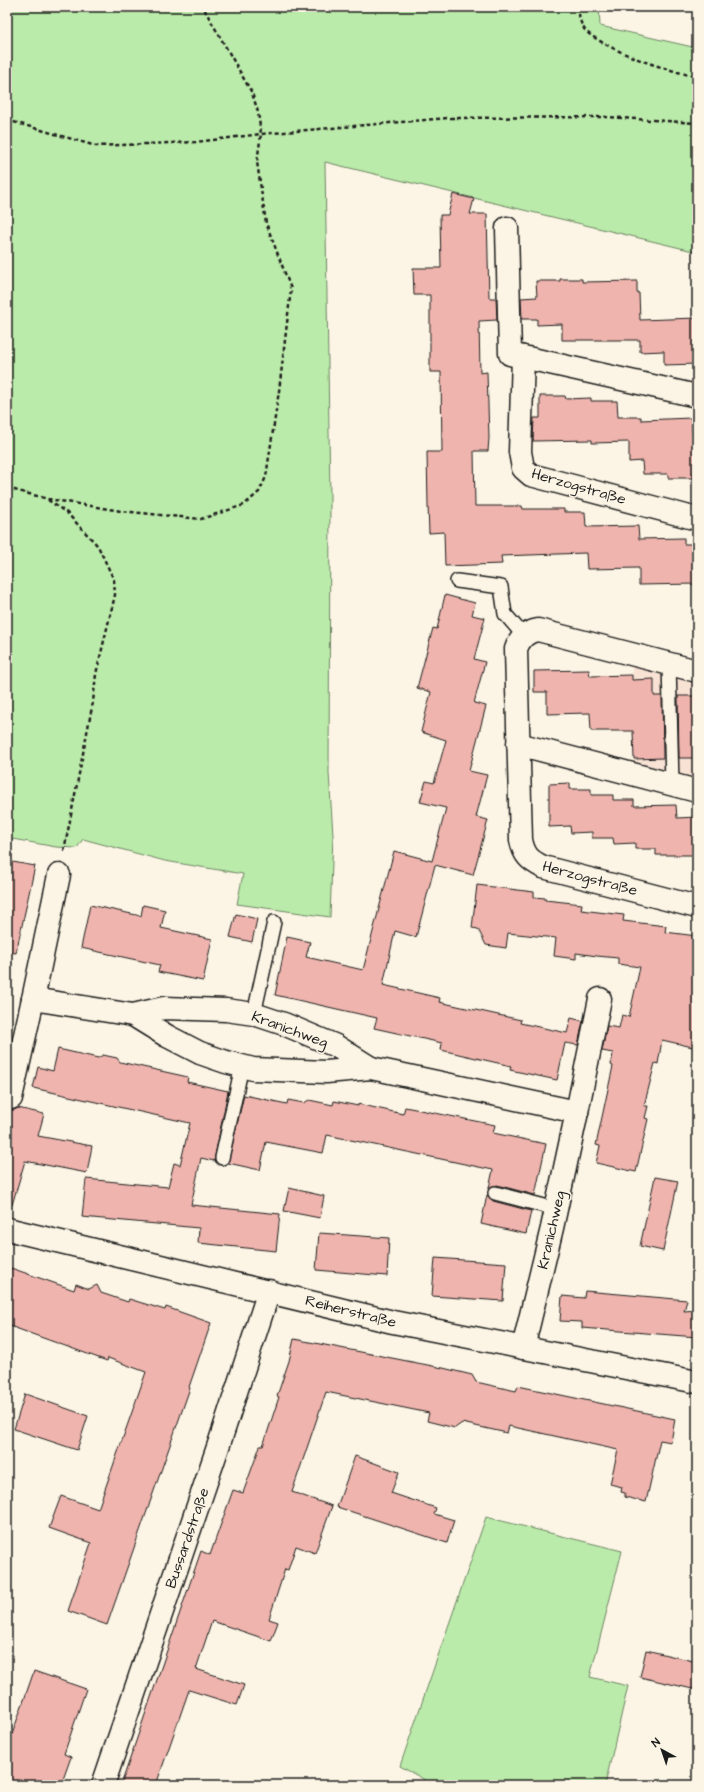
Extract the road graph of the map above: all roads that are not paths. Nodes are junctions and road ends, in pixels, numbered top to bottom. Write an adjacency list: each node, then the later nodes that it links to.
1 (507, 228): 2 (street)
2 (522, 357): 3 (street); 4 (street, Herzogstraße)
3 (697, 396)
4 (697, 519)
5 (456, 582): 6 (lane)
6 (524, 636): 7 (street); 9 (street, Herzogstraße)
7 (669, 664): 8 (street); 10 (lane)
8 (697, 671)
9 (518, 744): 10 (street); 13 (street, Herzogstraße)
10 (672, 784): 11 (street)
11 (697, 790)
12 (59, 875): 15 (street)
13 (697, 907)
14 (274, 922): 18 (lane)
15 (33, 999): 17 (street, Kranichweg); 21 (street)
16 (600, 999): 22 (street, Kranichweg)
17 (133, 1014): 18 (street, Kranichweg); 19 (street, Kranichweg)
18 (254, 1014): 20 (street, Kranichweg)
19 (242, 1066): 20 (street, Kranichweg); 23 (lane)
20 (370, 1068): 22 (street, Kranichweg)
21 (10, 1098)
22 (577, 1112): 25 (street, Kranichweg)
23 (222, 1158)
24 (495, 1193): 25 (lane)
25 (556, 1209): 28 (street, Kranichweg)
26 (7, 1229): 27 (street, Reiherstraße)
27 (269, 1291): 28 (street, Reiherstraße); 30 (street, Bussardstraße)
28 (523, 1348): 29 (street, Reiherstraße)
29 (697, 1382)
30 (103, 1785)

